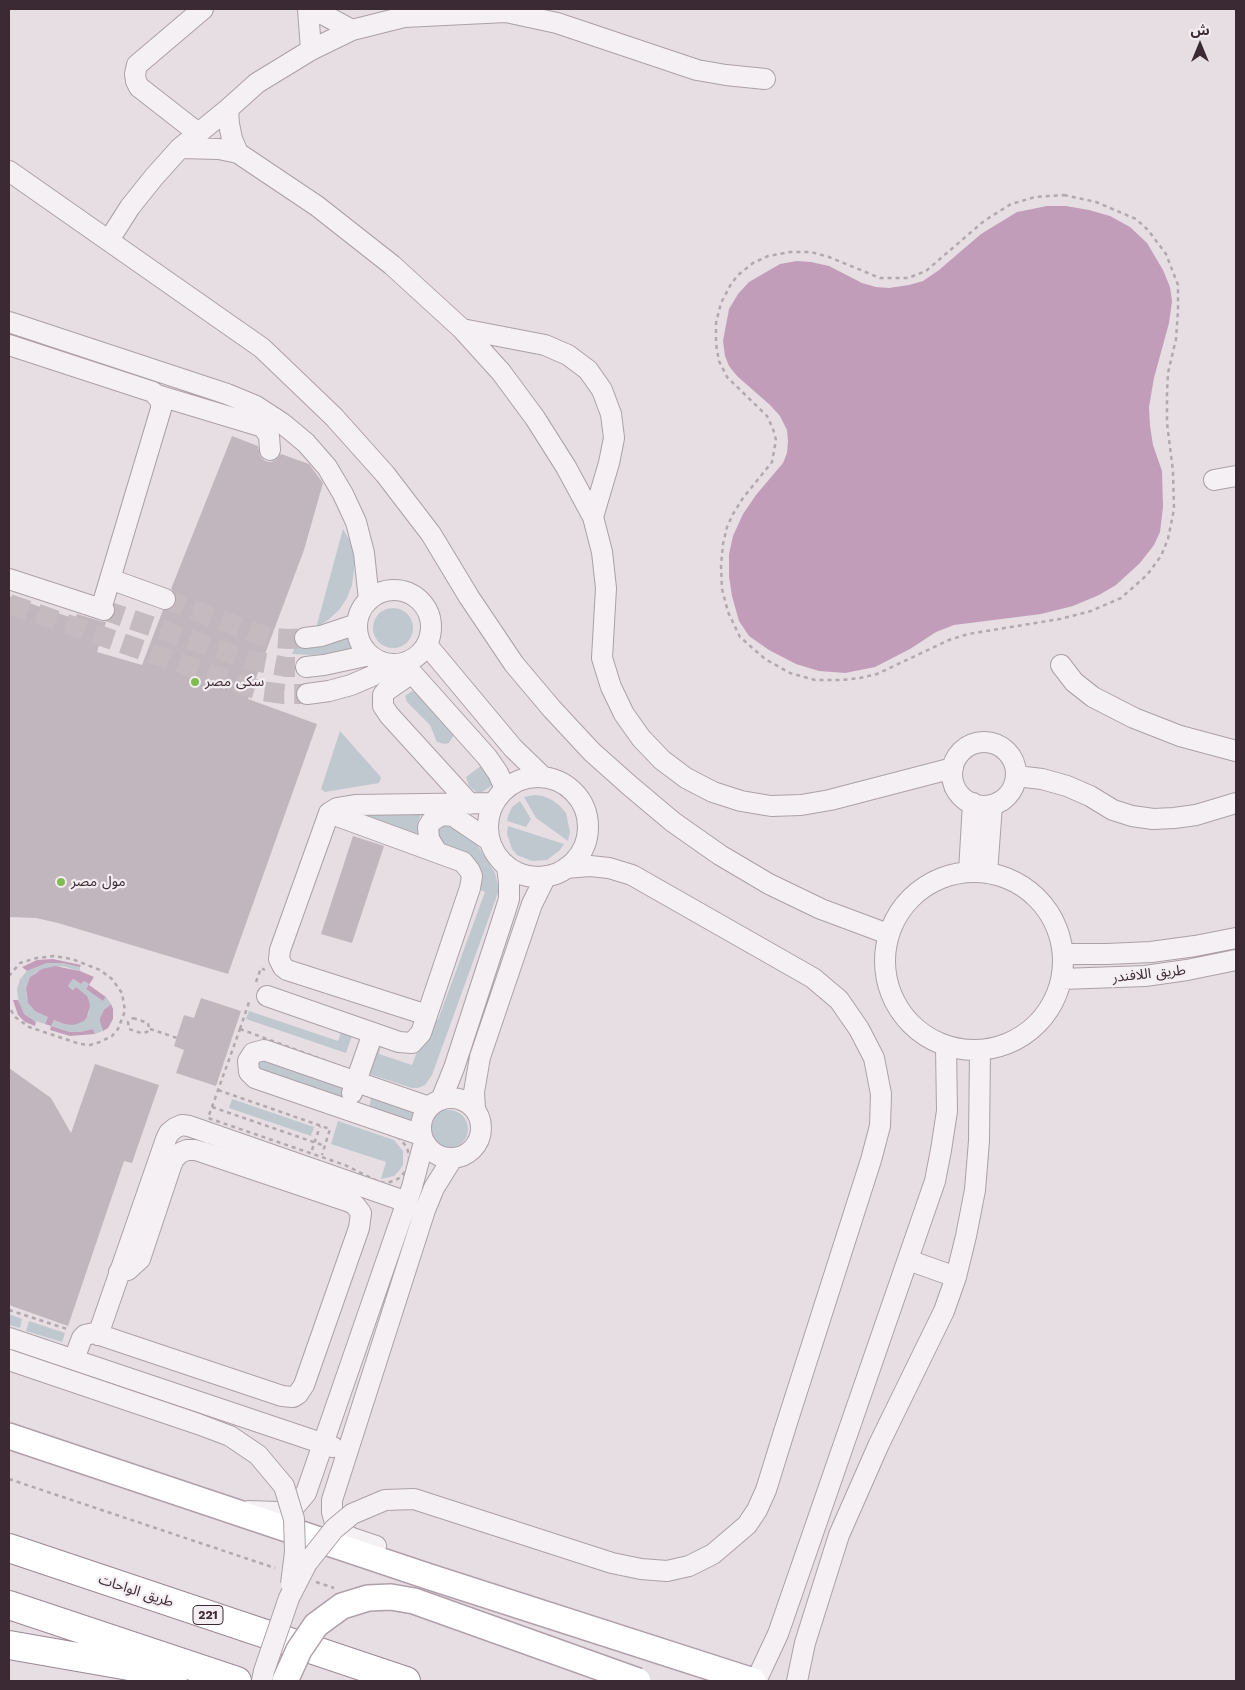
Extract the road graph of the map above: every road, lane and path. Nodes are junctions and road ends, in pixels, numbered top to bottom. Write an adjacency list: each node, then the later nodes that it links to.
1 (203, 9): 8 (street)
2 (308, 9): 5 (street)
3 (313, 9): 4 (street)
4 (352, 30): 5 (street); 6 (street)
5 (311, 50): 7 (street)
6 (765, 79)
7 (228, 109): 8 (street); 10 (street)
8 (198, 133): 9 (street)
9 (180, 148): 10 (street); 12 (street)
10 (238, 153): 14 (street)
11 (9, 171): 12 (street)
12 (109, 240): 49 (street)
13 (9, 322): 25 (street)
14 (462, 329): 21 (street); 21 (street)
15 (9, 345): 16 (street)
16 (157, 395): 18 (street); 23 (street)
17 (1167, 423): 17 (path)
18 (270, 450)
19 (1236, 476): 20 (street)
20 (1214, 480)
21 (593, 518): 35 (street)
22 (9, 579): 23 (street)
23 (110, 579): 24 (street)
24 (165, 599)
25 (369, 600): 26 (street); 28 (street)
26 (357, 624): 27 (street); 29 (street)
27 (305, 638)
28 (427, 645): 32 (street); 37 (street)
29 (370, 655): 31 (street); 32 (street)
30 (1061, 665): 34 (street)
31 (306, 667)
32 (402, 667): 33 (street); 38 (street); 40 (street)
33 (307, 694)
34 (1236, 751)
35 (953, 768): 36 (street); 41 (street)
36 (1016, 776): 39 (street); 41 (street)
37 (543, 777): 38 (street); 46 (street)
38 (499, 796): 40 (street); 43 (street)
39 (1236, 803)
40 (470, 804): 42 (street)
41 (982, 804): 47 (street)
42 (329, 813): 44 (street); 57 (street)
43 (490, 841): 44 (street); 45 (street)
44 (437, 852): 57 (street)
45 (507, 866): 48 (street); 68 (street)
46 (566, 868): 48 (street); 97 (street, bridge)
47 (978, 873): 49 (street); 51 (street)
48 (546, 876): 71 (street)
49 (888, 934): 63 (street)
50 (1236, 938): 51 (street, طريق اللافندر)
51 (1063, 954): 54 (street)
52 (1236, 960): 54 (street, طريق اللافندر)
53 (9, 976): 58 (path)
54 (1062, 978): 64 (street)
55 (267, 996): 61 (street)
56 (9, 1007): 58 (path)
57 (427, 1015): 61 (street)
58 (123, 1020): 59 (path)
59 (128, 1022): 60 (path); 60 (path)
60 (149, 1029): 62 (path)
61 (366, 1031): 65 (street)
62 (177, 1038)
63 (946, 1046): 64 (street); 81 (street)
64 (980, 1050): 83 (street)
65 (349, 1080): 66 (street); 70 (street); 70 (street)
66 (378, 1089): 68 (street); 72 (street)
67 (218, 1090): 73 (path)
68 (435, 1104): 71 (street); 74 (street)
69 (212, 1107): 75 (path)
70 (346, 1109): 72 (street)
71 (475, 1109): 79 (street)
72 (369, 1117): 74 (street)
73 (320, 1126): 75 (path); 76 (path)
74 (423, 1138): 79 (street); 80 (street)
75 (314, 1143): 76 (path); 77 (path)
76 (325, 1146): 78 (path)
77 (311, 1153)
78 (321, 1157)
79 (452, 1158): 93 (street)
80 (407, 1202): 82 (street); 92 (street)
81 (908, 1260): 83 (street); 105 (street)
82 (119, 1272): 86 (street); 86 (street)
83 (956, 1277): 106 (street)
84 (9, 1310): 85 (path)
85 (72, 1331)
86 (103, 1336): 88 (street); 90 (street)
87 (9, 1338): 88 (street)
88 (74, 1359): 90 (street)
89 (9, 1360): 97 (street, bridge)
90 (97, 1367): 92 (street)
91 (9, 1436): 94 (main road)
92 (322, 1443): 93 (street); 94 (street)
93 (347, 1451): 96 (street)
94 (235, 1511): 96 (main road)
95 (9, 1548): 103 (highway, طريق الواحات / 221)
96 (426, 1576): 105 (main road)
97 (289, 1598): 101 (street, bridge)
98 (9, 1605): 100 (highway)
99 (9, 1645): 100 (highway)
100 (234, 1680)
101 (262, 1681)
102 (285, 1681): 104 (main road, bridge)
103 (406, 1681)
104 (638, 1681)
105 (755, 1681)
106 (796, 1681)

